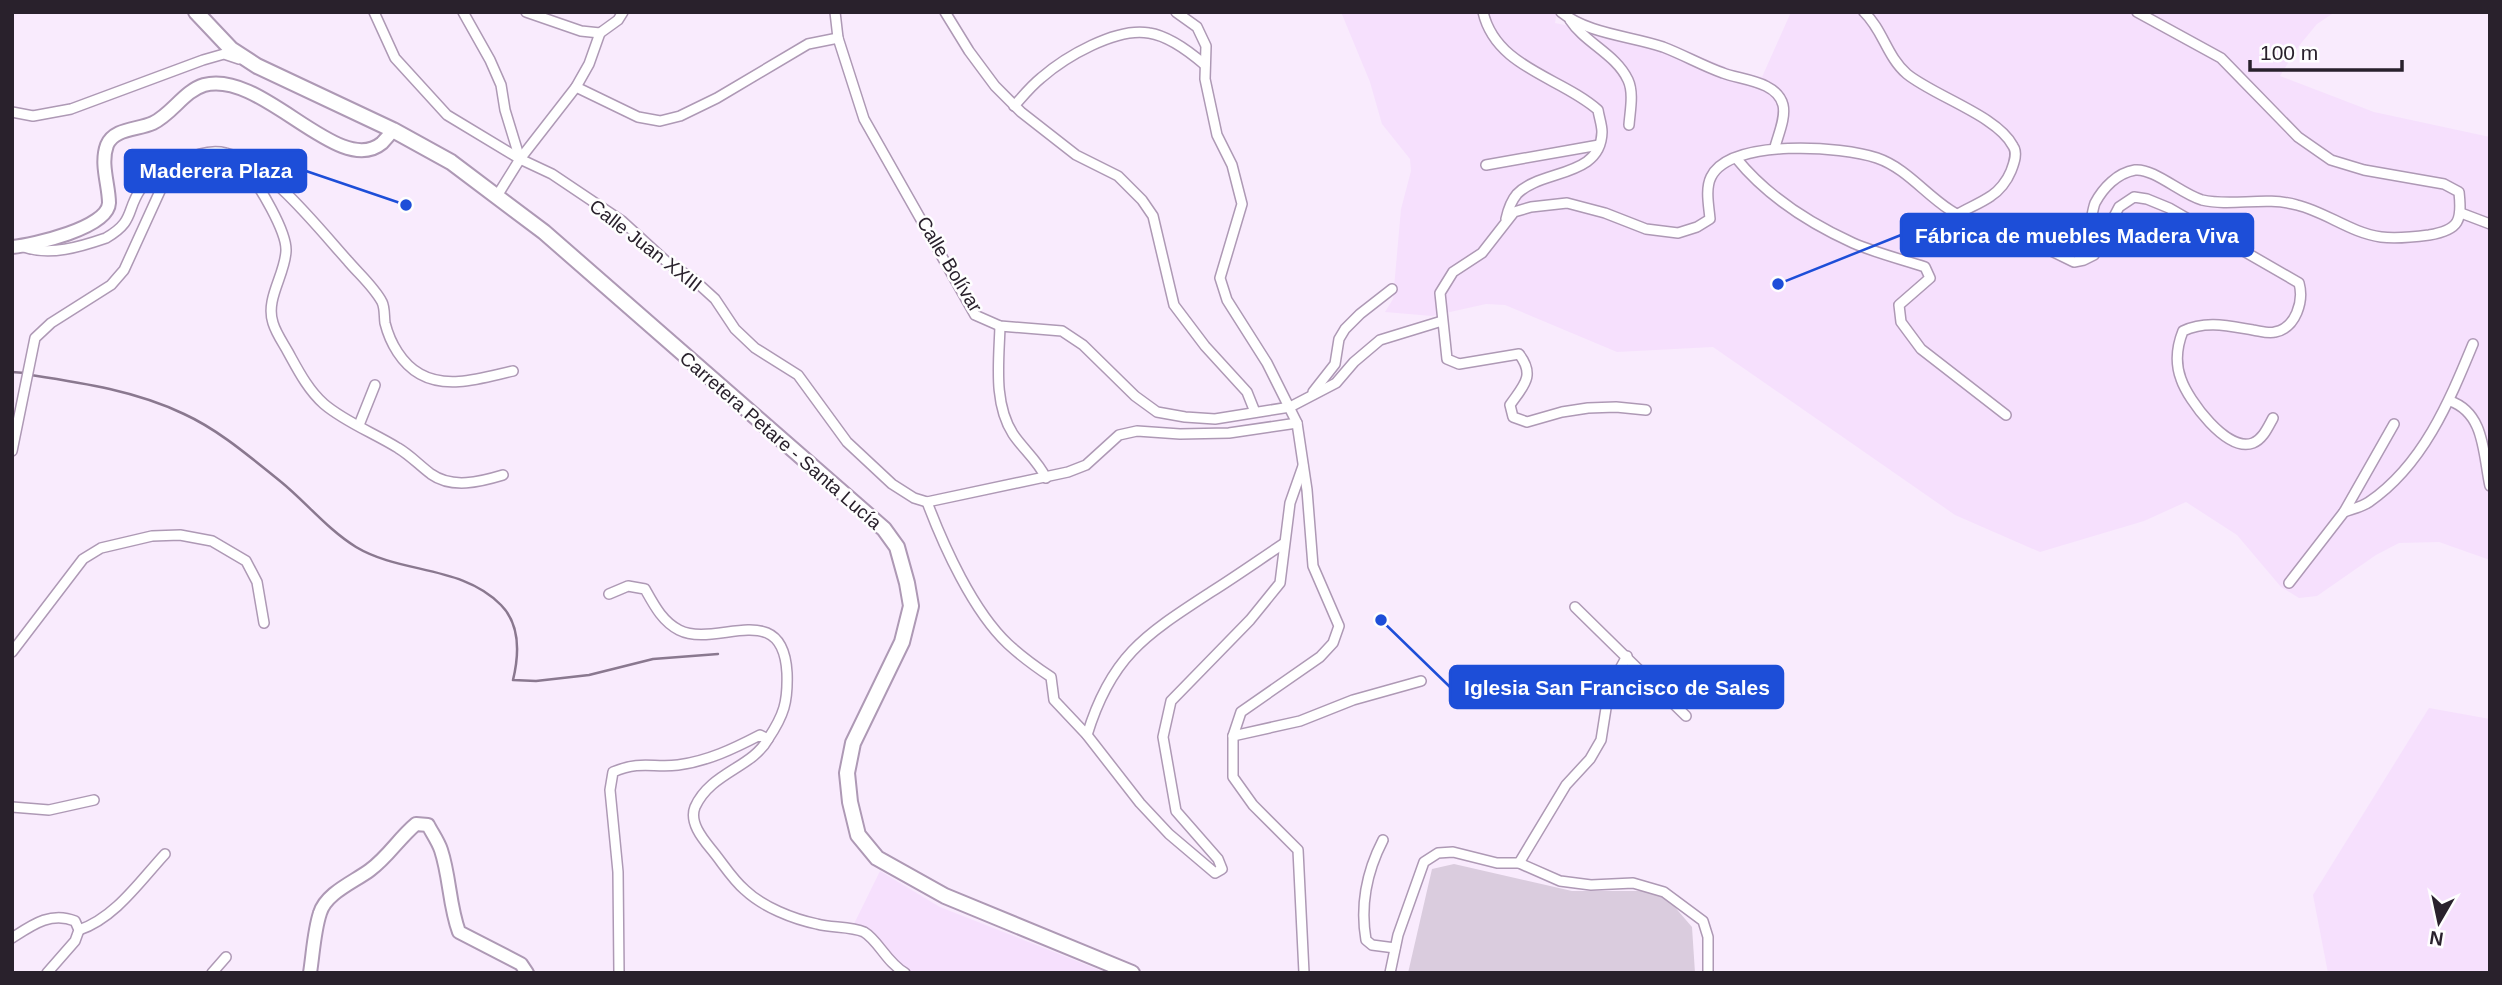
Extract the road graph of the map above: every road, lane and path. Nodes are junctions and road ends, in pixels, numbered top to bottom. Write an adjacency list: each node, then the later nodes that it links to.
1 (196, 12): 16 (main road, Carretera Petare - Santa Lucía)
2 (374, 12): 26 (street, Calle Juan XXIII)
3 (463, 12): 26 (street)
4 (526, 12): 13 (street)
5 (623, 12): 13 (street)
6 (835, 12): 14 (street, Calle Bolívar)
7 (945, 12): 18 (street)
8 (1176, 12): 15 (street)
9 (1483, 12): 22 (street)
10 (1864, 12): 31 (street)
11 (2137, 12): 30 (street)
12 (1565, 15): 20 (street); 23 (street)
13 (600, 33): 17 (street)
14 (838, 38): 17 (street); 38 (street, Calle Bolívar)
15 (1205, 65): 18 (street); 44 (street)
16 (257, 66): 19 (street); 21 (main road, Carretera Petare - Santa Lucía)
17 (576, 87): 26 (street)
18 (1014, 106): 46 (street)
19 (12, 112)
20 (1629, 125)
21 (393, 131): 29 (main road, Carretera Petare - Santa Lucía); 35 (street)
22 (1600, 145): 27 (street); 32 (street)
23 (1775, 147): 25 (street); 31 (street)
24 (202, 153): 28 (street); 40 (street); 51 (street)
25 (1736, 158): 32 (street); 47 (street)
26 (520, 159): 29 (street); 57 (street, Calle Juan XXIII)
27 (1486, 165)
28 (171, 167): 35 (street); 52 (street)
29 (497, 196): 86 (main road, Carretera Petare - Santa Lucía)
30 (2461, 213): 33 (street); 34 (street)
31 (1958, 214): 34 (street)
32 (1505, 224): 37 (street)
33 (2490, 224)
34 (2032, 241): 48 (street)
35 (17, 247)
36 (1392, 289): 42 (street)
37 (1442, 321): 42 (street); 45 (street)
38 (999, 326): 46 (street, Calle Bolívar); 55 (street)
39 (2473, 344): 43 (street)
40 (513, 371)
41 (375, 386): 51 (street)
42 (1310, 396): 44 (street)
43 (2450, 401): 56 (street); 58 (street)
44 (1290, 407): 46 (street, Calle Bolívar); 49 (street)
45 (1646, 410)
46 (1255, 412)
47 (2006, 415)
48 (2273, 418)
49 (1297, 423): 53 (street); 55 (street)
50 (2394, 424): 58 (street)
51 (359, 425): 54 (street)
52 (12, 452)
53 (1303, 465): 59 (street); 69 (street)
54 (503, 475)
55 (1046, 478): 57 (street)
56 (2490, 486)
57 (927, 502): 68 (street)
58 (2344, 512): 60 (street)
59 (1283, 544): 68 (street); 68 (street)
60 (2289, 583)
61 (609, 594): 70 (street)
62 (1574, 607): 65 (street)
63 (264, 623): 64 (street)
64 (12, 652)
65 (1627, 656): 67 (street); 75 (street)
66 (1421, 681): 69 (street)
67 (1686, 716)
68 (1087, 735)
69 (1233, 736): 87 (street)
70 (768, 739): 84 (street); 85 (street)
71 (94, 800): 72 (street)
72 (12, 807)
73 (1383, 840): 78 (street)
74 (165, 854): 76 (street)
75 (1519, 863): 78 (street); 89 (street)
76 (79, 930): 77 (street); 80 (street)
77 (12, 939)
78 (1395, 948): 88 (street)
79 (226, 957): 81 (street)
80 (47, 973)
81 (212, 973)
82 (310, 973): 83 (street)
83 (527, 973)
84 (619, 973)
85 (905, 973)
86 (1132, 973)
87 (1304, 973)
88 (1390, 973)
89 (1708, 973)

